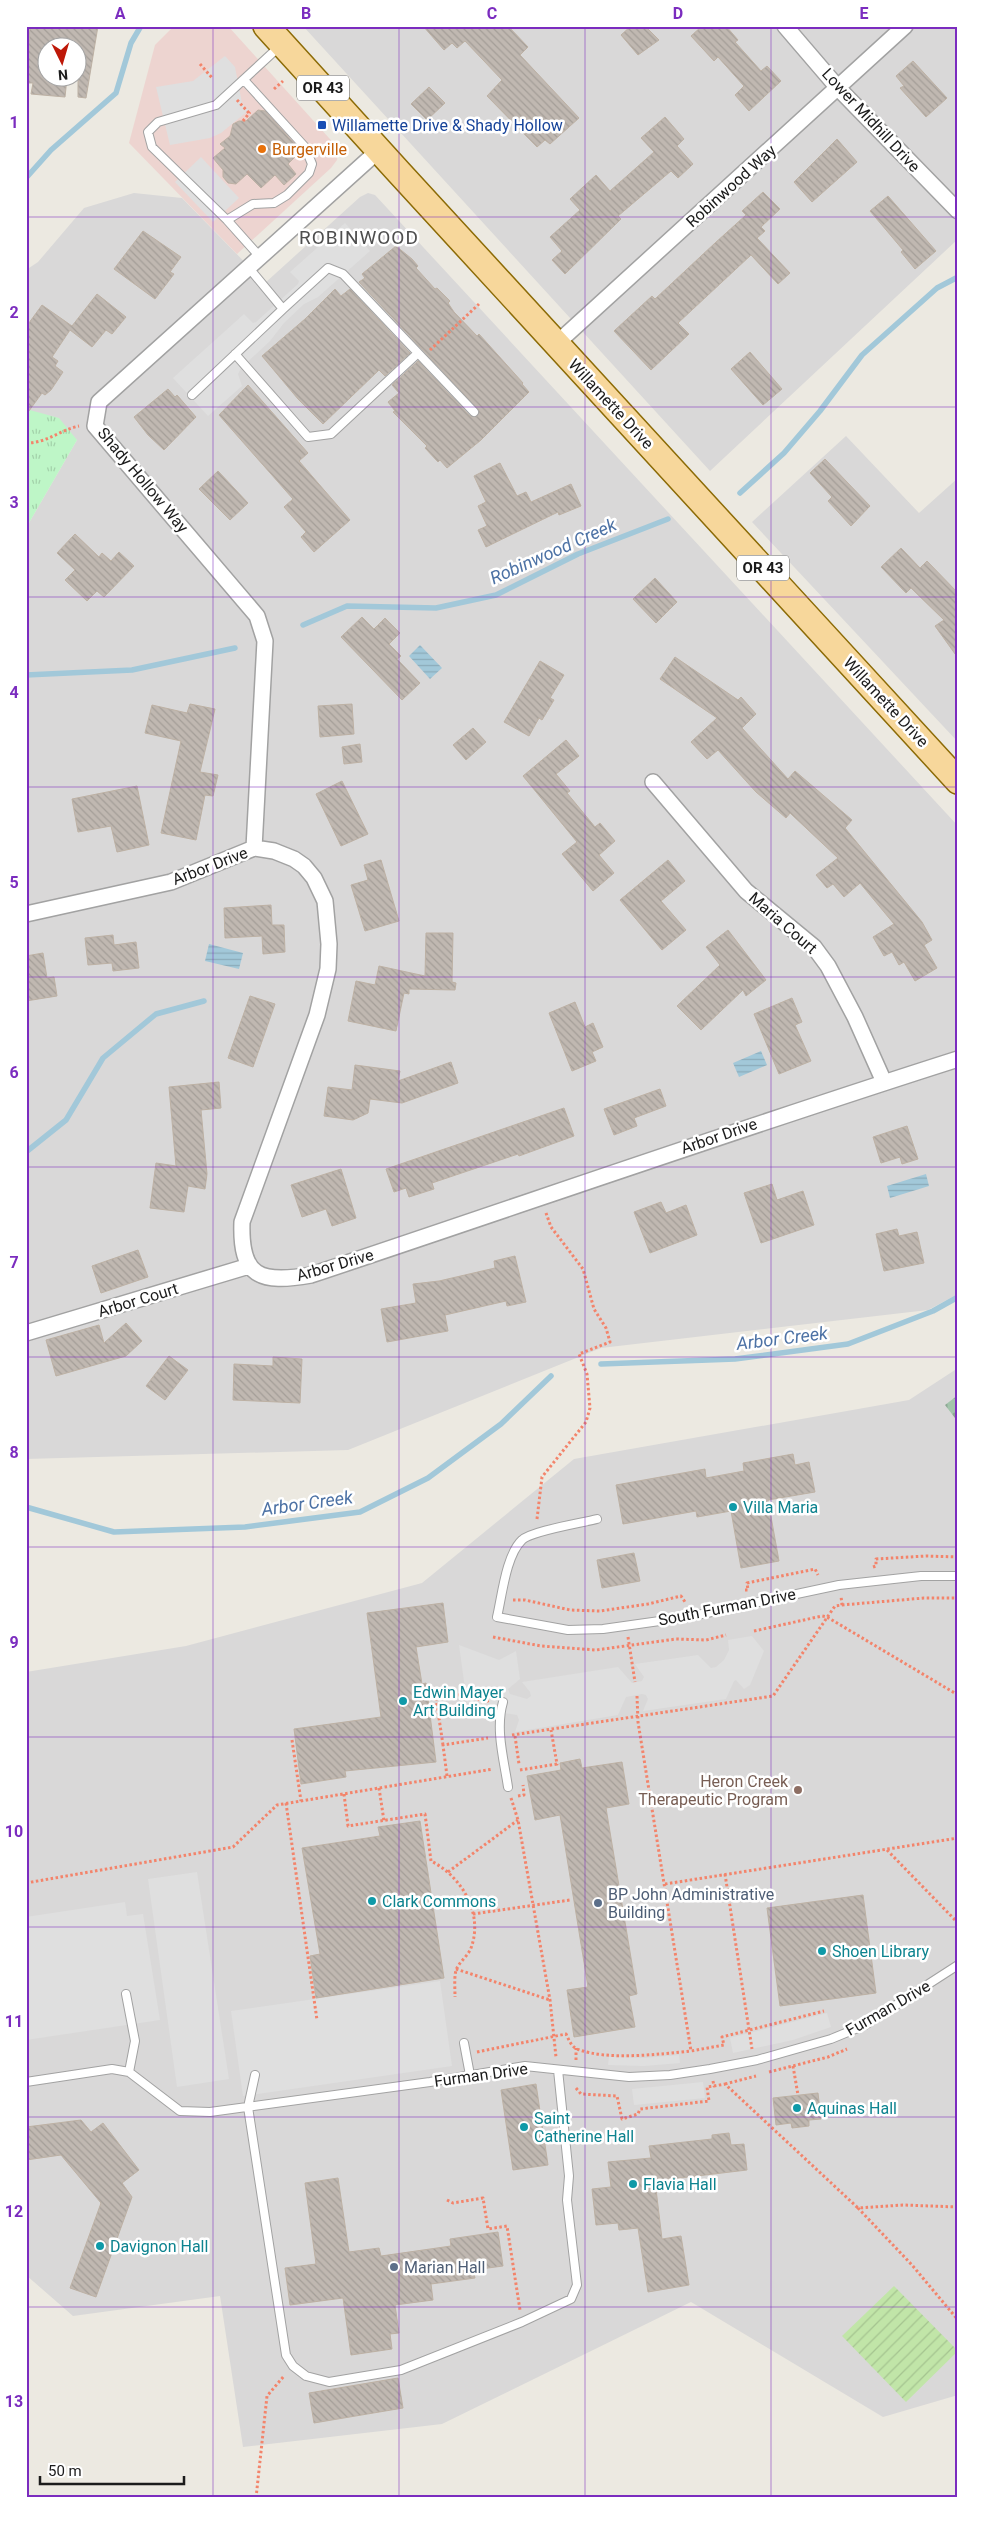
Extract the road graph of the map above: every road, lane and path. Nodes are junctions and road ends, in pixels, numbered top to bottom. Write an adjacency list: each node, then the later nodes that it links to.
1 (785, 26): 8 (street, Lower Midhill Drive)
2 (905, 26): 8 (street, Robinwood Way)
3 (274, 35): 6 (lane); 14 (main road, Willamette Drive / OR 43)
4 (200, 64): 5 (path)
5 (214, 79)
6 (244, 80): 16 (lane); 16 (lane)
7 (283, 81): 9 (path)
8 (839, 88): 15 (street, Lower Midhill Drive); 21 (street, Robinwood Way)
9 (274, 89)
10 (235, 98): 12 (path)
11 (256, 107): 12 (path)
12 (249, 113): 13 (path)
13 (243, 121)
14 (379, 150): 17 (street, Shady Hollow Way); 21 (main road, Willamette Drive / OR 43)
15 (958, 211)
16 (227, 220): 17 (lane)
17 (261, 258): 18 (street, Shady Hollow Way)
18 (249, 268): 20 (lane); 30 (street, Shady Hollow Way)
19 (479, 304): 23 (path)
20 (283, 309): 22 (lane); 23 (lane)
21 (555, 345): 28 (main road, Willamette Drive / OR 43)
22 (236, 354): 23 (lane); 24 (lane)
23 (420, 355): 25 (lane)
24 (192, 395)
25 (474, 412)
26 (83, 426): 27 (path)
27 (26, 443)
28 (958, 780)
29 (653, 782): 33 (street, Maria Court)
30 (254, 848): 31 (street, Arbor Drive); 35 (street, Arbor Drive)
31 (26, 914)
32 (958, 1059): 33 (street, Arbor Drive)
33 (884, 1082): 34 (street, Arbor Drive)
34 (541, 1198): 35 (street, Arbor Drive); 38 (path)
35 (249, 1266): 36 (street, Arbor Court)
36 (26, 1333)
37 (597, 1520): 38 (lane)
38 (533, 1534): 42 (lane, South Furman Drive)
39 (958, 1556): 40 (path)
40 (867, 1568)
41 (823, 1574): 43 (path)
42 (958, 1576)
43 (738, 1592)
44 (841, 1596): 48 (path)
45 (958, 1598): 48 (path)
46 (518, 1601): 47 (path)
47 (692, 1601)
48 (842, 1605): 49 (path)
49 (827, 1617): 50 (path); 56 (path); 60 (path)
50 (754, 1631)
51 (726, 1635): 54 (path)
52 (628, 1636): 54 (path)
53 (493, 1637): 54 (path)
54 (630, 1646): 55 (path)
55 (635, 1682)
56 (958, 1695)
57 (636, 1696): 60 (path)
58 (484, 1702): 65 (path)
59 (503, 1702): 69 (lane)
60 (640, 1716): 61 (path); 80 (path)
61 (552, 1730): 62 (path); 67 (path)
62 (511, 1735)
63 (492, 1738): 65 (path)
64 (292, 1740): 72 (path)
65 (443, 1745): 68 (path)
66 (490, 1769): 68 (path)
67 (520, 1770)
68 (447, 1776): 70 (path)
69 (508, 1787)
70 (379, 1788): 71 (path); 74 (path)
71 (344, 1794): 72 (path); 74 (path)
72 (302, 1801): 73 (path)
73 (286, 1803): 79 (path); 91 (path)
74 (384, 1821): 77 (path)
75 (958, 1838): 76 (path)
76 (887, 1849): 78 (path); 84 (path)
77 (448, 1872): 82 (path); 83 (path)
78 (725, 1874): 80 (path); 92 (path)
79 (26, 1883)
80 (665, 1884): 98 (path)
81 (570, 1900): 82 (path)
82 (534, 1906): 83 (path); 89 (path)
83 (474, 1914): 86 (path)
84 (958, 1923)
85 (958, 1965): 103 (lane, Furman Drive)
86 (456, 1970): 88 (path); 89 (path)
87 (126, 1994): 104 (lane)
88 (455, 1997)
89 (550, 2000): 93 (path)
90 (824, 2011): 92 (path)
91 (318, 2020)
92 (748, 2031): 96 (path); 97 (path)
93 (552, 2035): 95 (path); 99 (path); 103 (path)
94 (464, 2043): 99 (lane)
95 (576, 2048): 98 (path); 101 (path)
96 (703, 2049): 98 (path); 100 (path)
97 (752, 2049)
98 (692, 2051)
99 (466, 2053): 106 (lane)
100 (706, 2057)
101 (576, 2060)
102 (793, 2066): 111 (path)
103 (558, 2070): 106 (lane, Furman Drive); 117 (lane)
104 (129, 2072): 108 (lane); 112 (lane, Furman Drive)
105 (255, 2075): 112 (lane)
106 (470, 2075): 112 (lane, Furman Drive)
107 (713, 2081): 109 (path)
108 (26, 2082)
109 (714, 2086): 110 (path); 115 (path)
110 (576, 2088)
111 (798, 2095)
112 (248, 2108): 118 (lane)
113 (446, 2200): 117 (path)
114 (958, 2207): 115 (path)
115 (858, 2208): 116 (path)
116 (958, 2320)
117 (522, 2322): 118 (lane)
118 (293, 2366): 119 (path)
119 (256, 2498)

